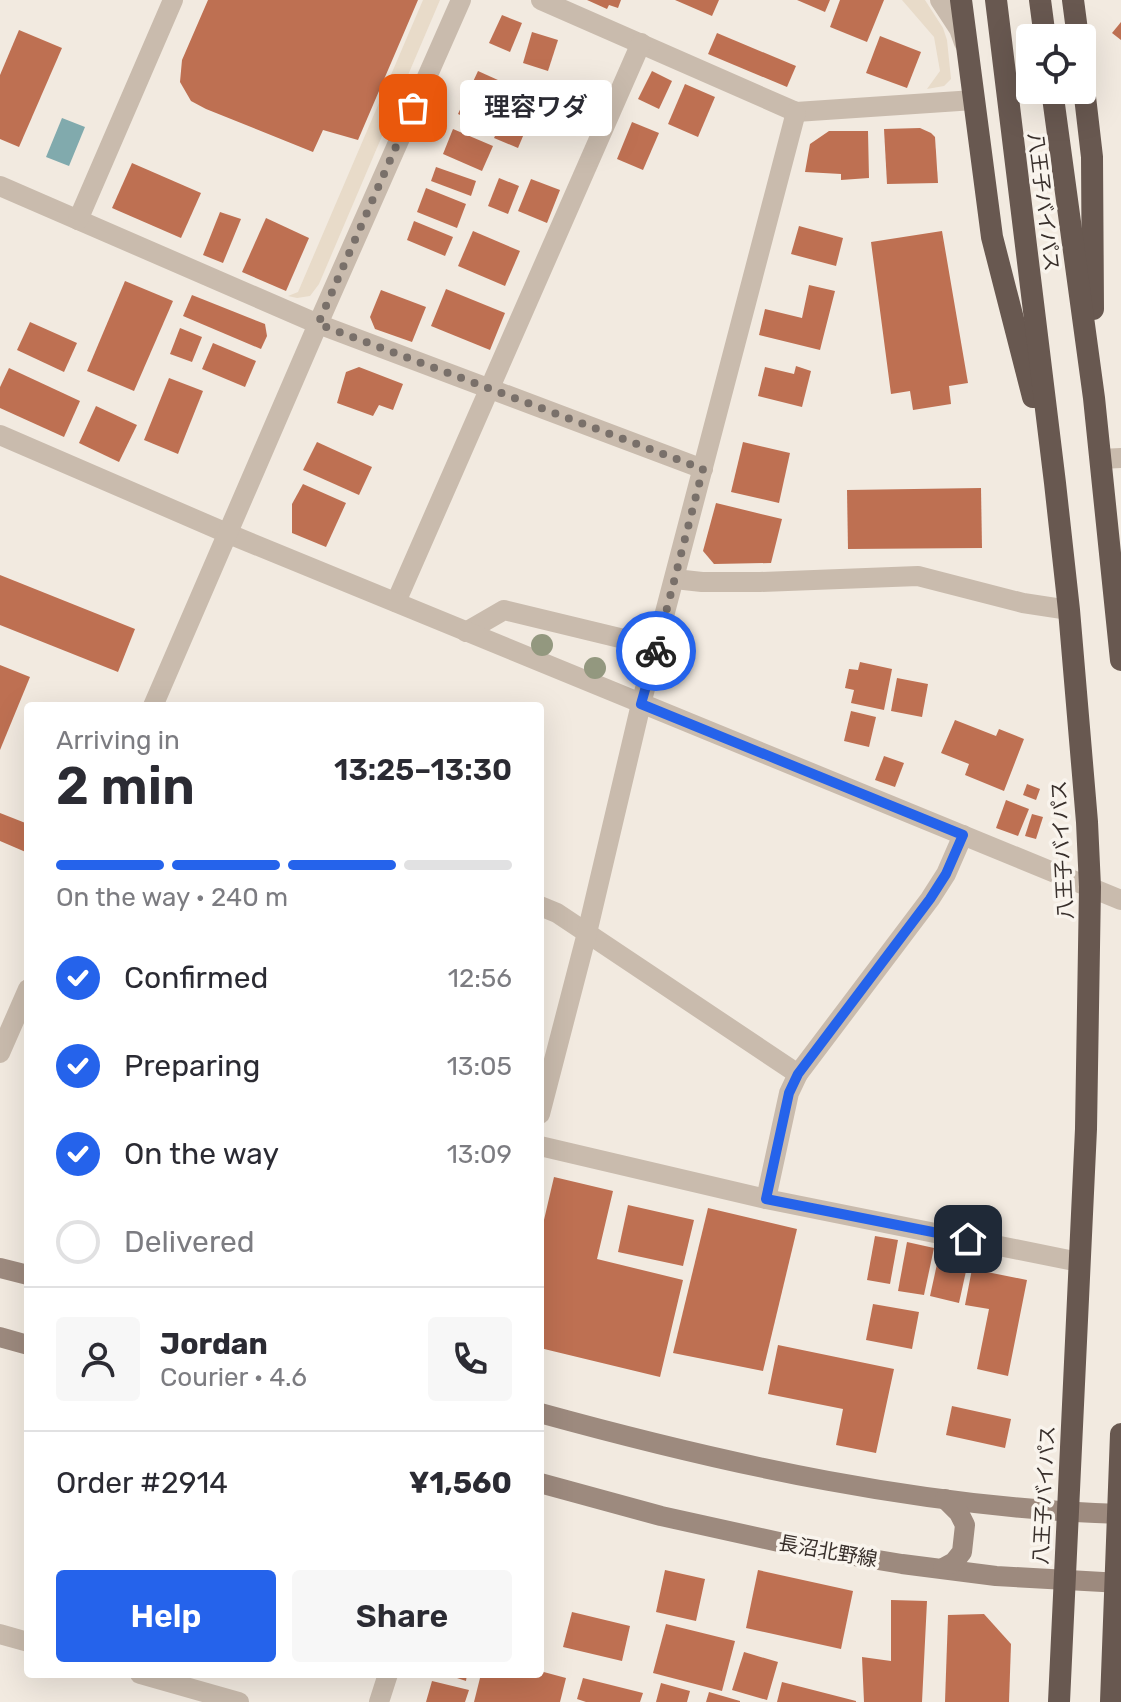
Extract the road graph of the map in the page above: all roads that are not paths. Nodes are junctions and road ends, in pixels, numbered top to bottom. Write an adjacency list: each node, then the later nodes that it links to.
1 (173, 0): 18 (street)
2 (461, 0): 19 (street)
3 (541, 0): 11 (street)
4 (940, 0): 12 (street)
5 (961, 0): 12 (highway)
6 (996, 0): 25 (highway, 八王子バイパス)
7 (1040, 0): 9 (highway)
8 (1073, 0): 10 (highway)
9 (1043, 24)
10 (1076, 24)
11 (641, 43): 16 (street); 20 (street)
12 (967, 51): 13 (highway)
13 (974, 100): 16 (street); 25 (highway)
14 (1054, 104): 21 (highway, 八王子バイパス)
15 (1086, 104): 21 (highway)
16 (796, 112): 24 (street)
17 (0, 186): 18 (street)
18 (78, 220): 19 (street)
19 (318, 324): 20 (street); 26 (street)
20 (489, 390): 24 (street); 28 (street)
21 (1094, 398): 23 (highway, 八王子バイパス)
22 (0, 435): 26 (street)
23 (1111, 458): 32 (highway, 八王子バイパス)
24 (703, 469): 27 (street)
25 (1055, 483): 29 (highway, 八王子バイパス)
26 (229, 534): 28 (street); 33 (street)
27 (675, 579): 29 (street); 31 (street)
28 (396, 602): 30 (street)
29 (1069, 610): 36 (highway, 八王子バイパス)
30 (466, 632): 31 (street); 34 (street)
31 (657, 647): 34 (street)
32 (1121, 660)
33 (155, 702)
34 (641, 704): 35 (street); 39 (street)
35 (963, 835): 36 (street); 42 (street)
36 (1090, 887): 37 (street); 46 (highway, 八王子バイパス)
37 (1121, 900)
38 (544, 908): 39 (street)
39 (587, 933): 42 (street); 43 (street)
40 (24, 1001): 41 (street)
41 (0, 1053)
42 (798, 1074): 45 (street)
43 (544, 1099)
44 (544, 1147): 45 (street)
45 (766, 1199): 46 (street)
46 (1079, 1262): 55 (highway, 八王子バイパス)
47 (0, 1268): 48 (main road)
48 (24, 1274)
49 (0, 1337): 50 (main road)
50 (24, 1344)
51 (544, 1414): 54 (main road)
52 (1121, 1434): 56 (highway)
53 (544, 1484): 57 (main road, 長沼北野線)
54 (945, 1499): 55 (main road); 57 (main road)
55 (1067, 1512): 56 (main road); 58 (highway, 八王子バイパス)
56 (1120, 1514): 59 (highway)
57 (943, 1568): 58 (main road, 長沼北野線)
58 (1064, 1580): 59 (main road, 長沼北野線); 66 (highway, 八王子バイパス)
59 (1118, 1583): 67 (highway)
60 (0, 1634): 61 (street)
61 (24, 1641)
62 (154, 1678): 64 (street)
63 (387, 1678): 65 (street)
64 (239, 1702)
65 (379, 1702)
66 (1059, 1702)
67 (1111, 1702)

